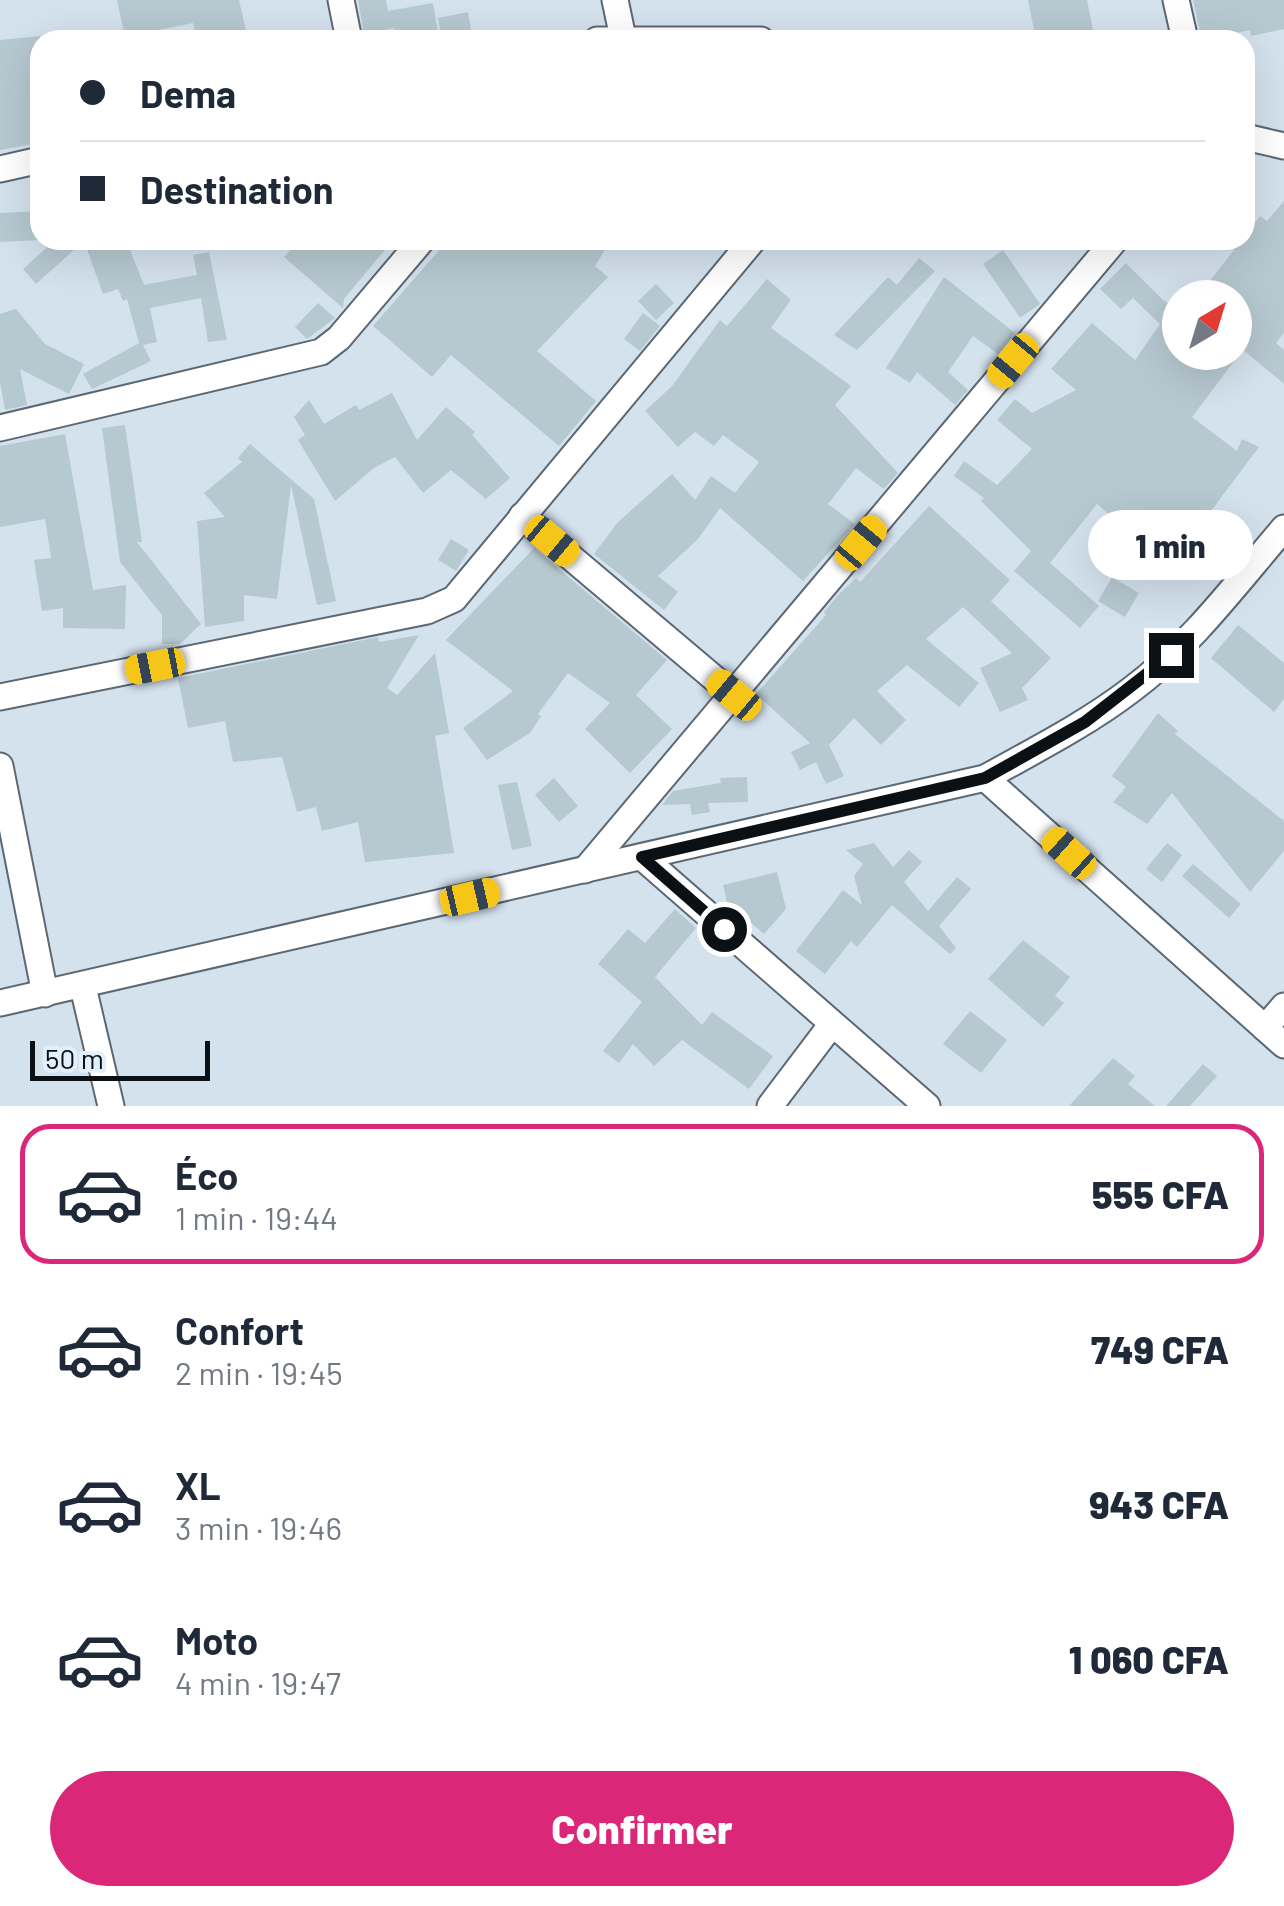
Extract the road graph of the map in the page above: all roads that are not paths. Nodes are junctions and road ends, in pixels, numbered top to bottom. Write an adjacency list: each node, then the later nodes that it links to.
1 (341, 0): 4 (street)
2 (615, 0): 5 (street)
3 (1176, 0): 6 (street)
4 (347, 30)
5 (611, 30)
6 (1183, 30)
7 (1255, 139): 8 (street)
8 (1284, 146)
9 (30, 162): 10 (street)
10 (0, 169)
11 (414, 250): 14 (street)
12 (745, 250): 15 (street)
13 (1107, 250): 17 (street)
14 (0, 428)
15 (522, 516): 17 (street); 18 (street)
16 (1284, 528): 20 (street)
17 (734, 695): 22 (street)
18 (0, 698)
19 (0, 766): 24 (street)
20 (985, 778): 21 (street); 28 (street)
21 (642, 857): 22 (street); 27 (street)
22 (585, 870): 23 (street)
23 (83, 987): 24 (street); 29 (street)
24 (45, 994): 25 (street)
25 (0, 1002)
26 (1284, 1006): 28 (street)
27 (832, 1024): 30 (street); 31 (street)
28 (1274, 1037)
29 (111, 1106)
30 (770, 1106)
31 (926, 1106)

